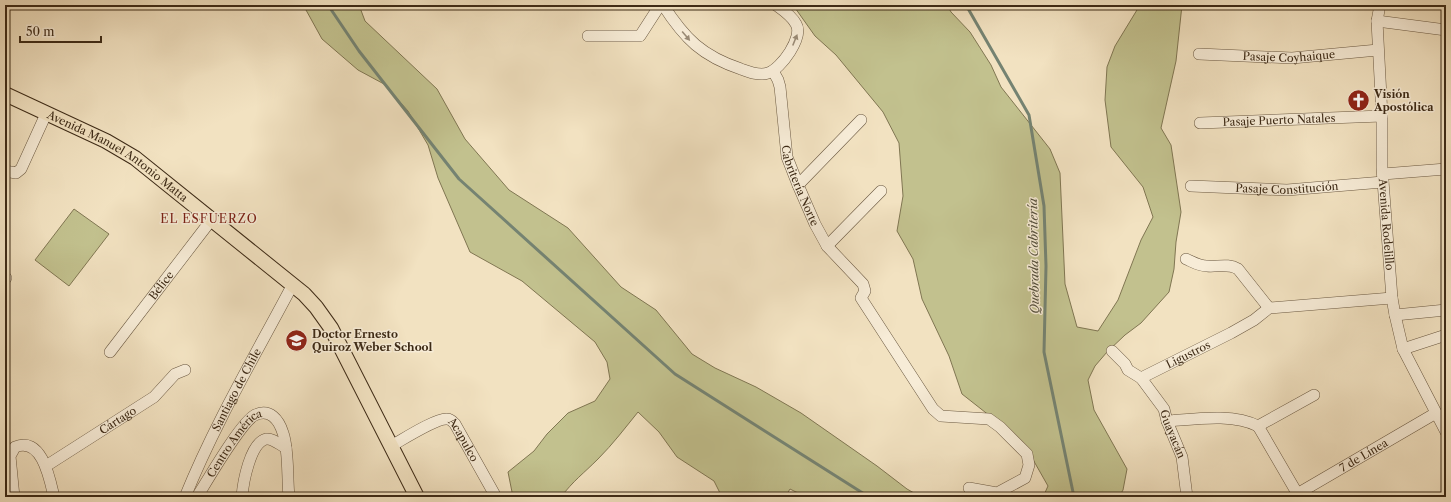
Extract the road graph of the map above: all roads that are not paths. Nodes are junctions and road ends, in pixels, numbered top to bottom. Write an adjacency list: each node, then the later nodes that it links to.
1 (660, 5): 7 (street)
2 (663, 5): 10 (street, one-way to 10)
3 (776, 5): 10 (street, one-way to 3)
4 (1380, 5): 5 (street, Avenida Rodelillo)
5 (1377, 21): 6 (street); 8 (street, Avenida Rodelillo)
6 (1446, 30)
7 (588, 36)
8 (1378, 50): 9 (street, Pasaje Coyhaique); 13 (street, Avenida Rodelillo)
9 (1199, 54)
10 (772, 71): 19 (street, Cabritería Norte)
11 (5, 94): 12 (main road, Avenida Manuel Antonio Matta)
12 (46, 114): 17 (street); 22 (main road, Avenida Manuel Antonio Matta)
13 (1382, 116): 15 (street, Pasaje Puerto Natales); 18 (street, Avenida Rodelillo)
14 (861, 120): 19 (street)
15 (1200, 123)
16 (1446, 169): 18 (street, Pasaje Constitución)
17 (5, 171)
18 (1383, 178): 20 (street, Pasaje Constitución); 26 (street, Avenida Rodelillo)
19 (798, 185): 23 (street, Cabritería Norte)
20 (1191, 186)
21 (881, 191): 23 (street)
22 (212, 219): 25 (main road, Avenida Manuel Antonio Matta); 33 (street, Bélice)
23 (827, 246): 44 (street, Cabritería Norte)
24 (1186, 259): 27 (street)
25 (293, 284): 41 (main road, Avenida Manuel Antonio Matta); 48 (street, Santiago de Chile)
26 (1392, 298): 27 (street); 29 (street, Avenida Rodelillo)
27 (1269, 308): 35 (street, Ligustros)
28 (1446, 310): 29 (street)
29 (1395, 315): 31 (street, Avenida Rodelillo)
30 (1446, 336): 31 (street)
31 (1403, 348): 37 (street, Avenida Rodelillo)
32 (1112, 351): 35 (street)
33 (110, 352)
34 (185, 370): 43 (street, Cártago)
35 (1141, 378): 38 (street, Guayacán)
36 (1314, 395): 39 (street)
37 (1436, 413): 40 (street, Avenida Rodelillo); 45 (street, 7 de Línea)
38 (1167, 421): 39 (street); 54 (street, Guayacán)
39 (1258, 426): 45 (street)
40 (1446, 432)
41 (391, 446): 52 (main road, Avenida Manuel Antonio Matta); 53 (street, Acapulco)
42 (286, 448): 49 (street, Centro América); 50 (street); 51 (street, Centro América)
43 (46, 466): 46 (street); 47 (street)
44 (969, 488)
45 (1294, 495)
46 (14, 497)
47 (54, 497)
48 (185, 497)
49 (197, 497)
50 (242, 497)
51 (289, 497)
52 (416, 497)
53 (496, 497)
54 (1187, 497)

